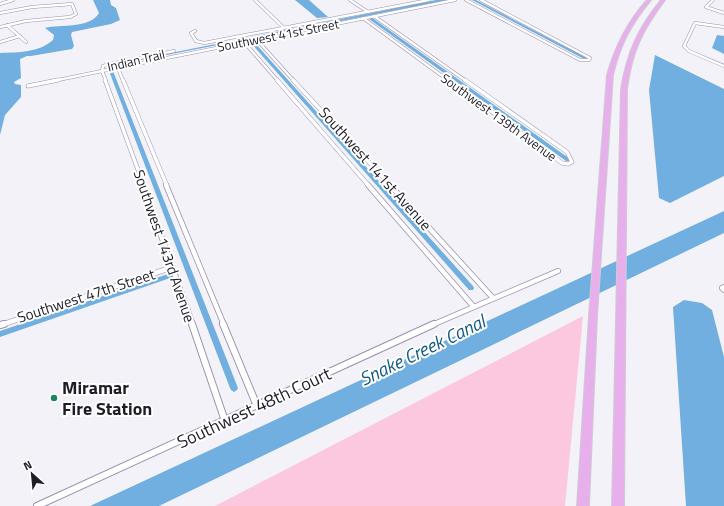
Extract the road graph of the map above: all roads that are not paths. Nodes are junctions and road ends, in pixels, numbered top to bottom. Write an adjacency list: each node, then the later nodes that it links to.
1 (13, 0): 11 (street)
2 (255, 0): 20 (street)
3 (350, 0): 12 (street)
4 (429, 0): 12 (street)
5 (455, 0): 15 (street, Southwest 41st Street)
6 (466, 0): 7 (street)
7 (481, 0)
8 (649, 0): 40 (highway)
9 (663, 0): 41 (highway)
10 (712, 0): 14 (street)
11 (0, 4)
12 (368, 12): 20 (street)
13 (0, 13): 17 (street)
14 (724, 13)
15 (374, 16): 16 (street, Southwest 41st Street); 16 (street, Southwest 139th Avenue)
16 (363, 18): 23 (street, Southwest 41st Street)
17 (7, 25): 18 (street); 22 (street)
18 (0, 27)
19 (724, 27): 28 (street)
20 (284, 28): 21 (street)
21 (195, 31)
22 (20, 36): 24 (street); 25 (street)
23 (257, 40): 26 (street, Southwest 41st Street); 34 (street, Southwest 141st Avenue)
24 (0, 42)
25 (26, 42)
26 (244, 42): 29 (street, Southwest 41st Street); 35 (street, Southwest 141st Avenue)
27 (174, 51): 30 (street, Indian Trail)
28 (724, 66)
29 (118, 68): 30 (street, Southwest 41st Street); 37 (street, Southwest 143rd Avenue)
30 (102, 71): 31 (street); 32 (street, Southwest 143rd Avenue)
31 (28, 86)
32 (173, 267): 36 (street, Southwest 47th Street); 38 (street, Southwest 143rd Avenue)
33 (558, 272): 34 (street, Southwest 48th Court)
34 (493, 298): 35 (street, Southwest 48th Court)
35 (473, 306): 37 (street, Southwest 48th Court)
36 (0, 325)
37 (257, 406): 38 (street, Southwest 48th Court)
38 (225, 421): 39 (street, Southwest 48th Court)
39 (37, 506)
40 (583, 506)
41 (618, 506)

